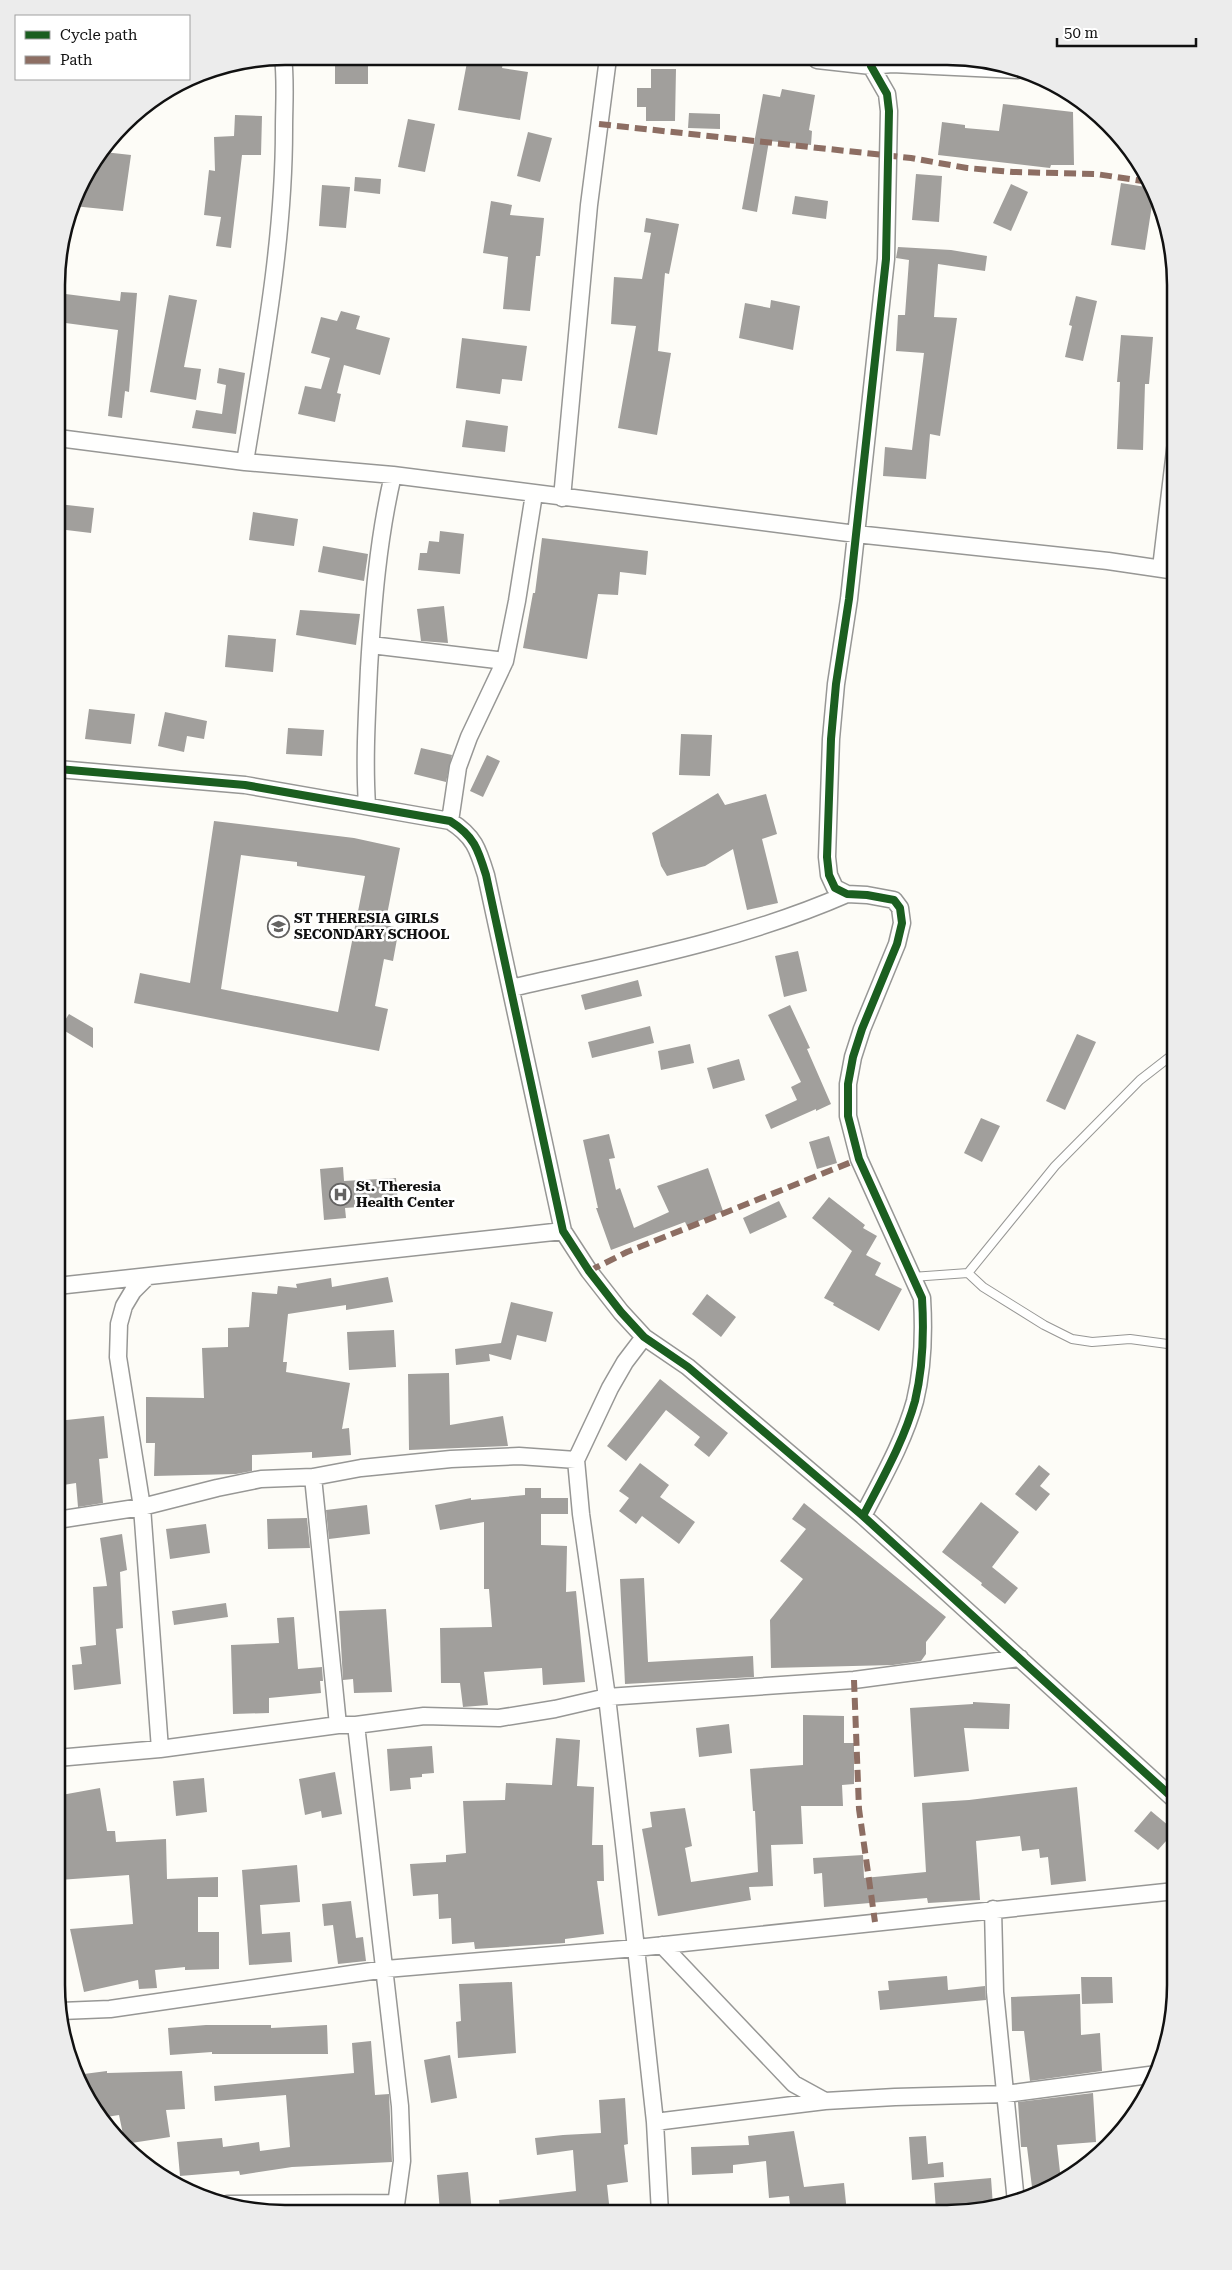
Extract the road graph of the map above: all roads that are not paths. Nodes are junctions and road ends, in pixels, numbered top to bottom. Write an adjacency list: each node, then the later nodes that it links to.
1 (283, 65): 7 (street)
2 (607, 65): 10 (street)
3 (872, 65): 11 (street)
4 (913, 65): 5 (street)
5 (986, 68)
6 (65, 439): 7 (street)
7 (244, 462): 8 (street)
8 (393, 475): 9 (street); 13 (street)
9 (534, 494): 10 (street); 14 (street)
10 (562, 498): 11 (street)
11 (856, 534): 12 (street); 18 (street)
12 (1167, 570)
13 (371, 645): 14 (street); 16 (street)
14 (505, 660): 17 (street)
15 (65, 770): 16 (street)
16 (367, 805): 17 (street)
17 (450, 821): 19 (street)
18 (847, 894): 19 (street); 24 (street)
19 (511, 988): 21 (street)
20 (1167, 1059): 22 (lane)
21 (563, 1231): 23 (street); 26 (street)
22 (968, 1273): 24 (lane); 27 (lane)
23 (147, 1277): 25 (street); 30 (street)
24 (912, 1277): 31 (street)
25 (65, 1285)
26 (644, 1337): 28 (street); 31 (street)
27 (1167, 1344)
28 (576, 1460): 29 (street); 34 (street)
29 (313, 1477): 30 (street); 35 (street)
30 (142, 1507): 32 (street); 37 (street)
31 (863, 1516): 33 (street)
32 (65, 1519)
33 (1020, 1658): 34 (street); 39 (street)
34 (607, 1696): 36 (street); 43 (street)
35 (338, 1725): 36 (street); 37 (street)
36 (356, 1725): 44 (street)
37 (160, 1749): 38 (street)
38 (65, 1757)
39 (1167, 1793)
40 (1167, 1892): 41 (street)
41 (994, 1909): 42 (street); 48 (street)
42 (662, 1946): 43 (street); 47 (street)
43 (636, 1948): 44 (street); 51 (street)
44 (386, 1969): 45 (street); 53 (street)
45 (67, 2011)
46 (1147, 2075): 48 (street)
47 (794, 2084): 49 (street); 50 (street)
48 (1006, 2094): 49 (street); 52 (street)
49 (825, 2101): 50 (street)
50 (795, 2105): 51 (street)
51 (655, 2122): 54 (street)
52 (1015, 2194)
53 (396, 2205)
54 (660, 2205)

